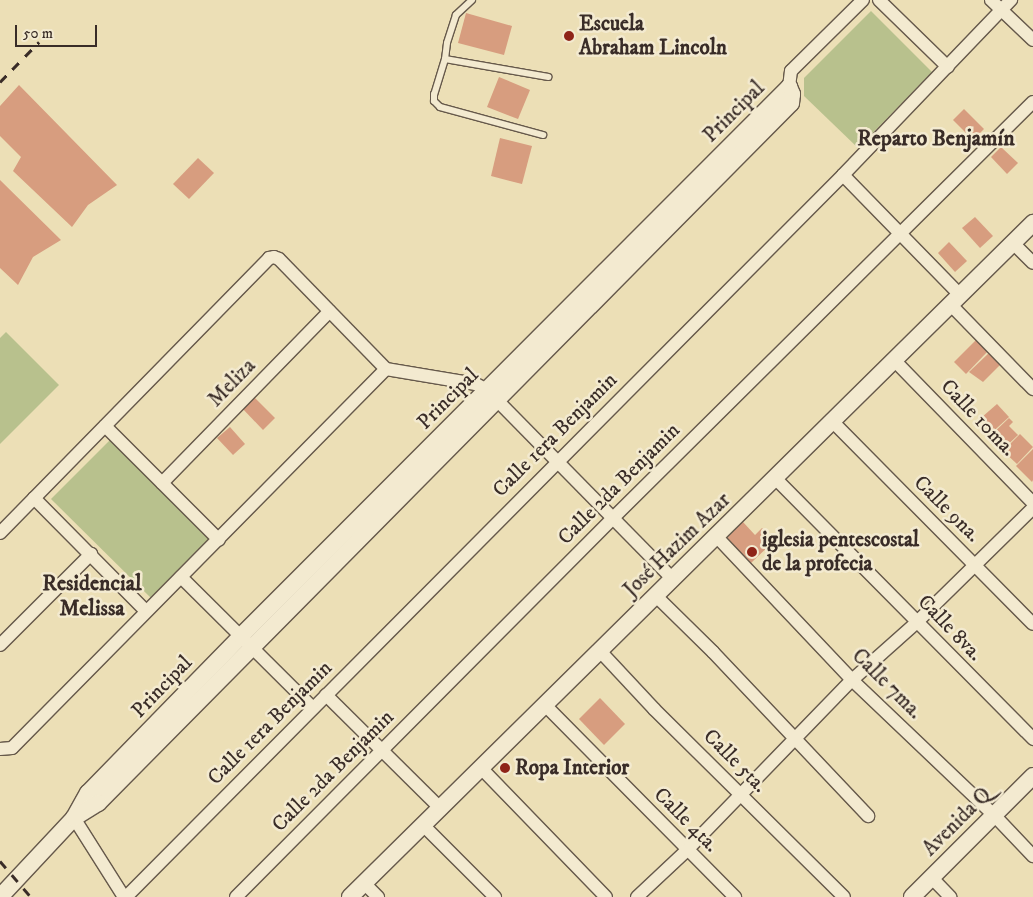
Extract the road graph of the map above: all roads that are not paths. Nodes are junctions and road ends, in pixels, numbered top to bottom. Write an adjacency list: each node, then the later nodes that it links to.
1 (472, 0): 8 (lane)
2 (863, 0): 11 (street)
3 (879, 0): 9 (street)
4 (991, 0): 6 (street)
5 (1011, 0): 6 (street, Calle 1era Benjamin)
6 (1002, 10): 7 (street); 9 (street, Calle 1era Benjamin)
7 (1033, 40)
8 (445, 59): 10 (lane); 13 (lane)
9 (948, 67): 14 (street, Calle 1era Benjamin)
10 (548, 77)
11 (789, 87): 24 (street, Principal)
12 (1033, 102): 16 (street, Calle 2da Benjamin)
13 (544, 135)
14 (843, 175): 16 (street); 27 (street, Calle 1era Benjamin)
15 (1033, 223): 17 (street, José Hazim Azar)
16 (901, 234): 19 (street); 33 (street, Calle 2da Benjamin)
17 (1013, 243): 18 (street); 19 (street, José Hazim Azar)
18 (1033, 263)
19 (955, 299): 21 (street, José Hazim Azar); 23 (street)
20 (330, 311): 22 (street); 26 (street); 29 (street, Meliza)
21 (894, 360): 25 (street, José Hazim Azar); 31 (street, Calle 10ma.)
22 (386, 369): 24 (street); 36 (street)
23 (1033, 389)
24 (492, 395): 27 (street); 45 (street, Principal); 47 (street, Principal)
25 (832, 422): 28 (street, José Hazim Azar); 38 (street, Calle 9na.)
26 (105, 426): 29 (street); 30 (street)
27 (556, 461): 33 (street); 50 (street, Calle 1era Benjamin)
28 (776, 479): 35 (street, José Hazim Azar); 43 (street, Calle 8va.)
29 (162, 483): 36 (street)
30 (34, 498): 34 (street); 37 (street)
31 (1033, 503)
32 (1033, 508): 38 (street)
33 (613, 518): 40 (street); 56 (street, Calle 2da Benjamin)
34 (0, 533)
35 (716, 536): 40 (street, José Hazim Azar); 49 (street, Calle 7ma.)
36 (219, 540): 39 (street)
37 (91, 554): 42 (street); 46 (street)
38 (974, 566): 43 (street); 44 (street, Calle 9na.)
39 (181, 577): 42 (street); 45 (street)
40 (673, 579): 41 (street, José Hazim Azar)
41 (656, 596): 48 (street, José Hazim Azar); 53 (street)
42 (146, 611): 55 (street)
43 (917, 622): 49 (street); 54 (street, Calle 8va.)
44 (1033, 624)
45 (241, 636): 47 (street); 63 (street, Principal)
46 (0, 645)
47 (253, 648): 52 (street); 63 (street, Principal)
48 (600, 651): 51 (street, José Hazim Azar); 59 (street, Calle 5ta.)
49 (852, 680): 53 (street); 62 (street, Calle 7ma.)
50 (326, 695): 52 (street, Calle 1era Benjamin); 56 (street)
51 (546, 706): 57 (street, José Hazim Azar); 65 (street, Calle 4ta.)
52 (313, 708): 70 (street, Calle 1era Benjamin)
53 (794, 738): 59 (street); 61 (street)
54 (1033, 739)
55 (0, 749)
56 (382, 750): 60 (street); 71 (street, Calle 2da Benjamin)
57 (482, 769): 60 (street, José Hazim Azar); 75 (street)
58 (1033, 776): 62 (street, Avenida Q)
59 (740, 794): 65 (street); 78 (street, Calle 5ta.)
60 (441, 809): 64 (street, José Hazim Azar)
61 (868, 816)
62 (994, 816): 66 (street, Calle 7ma.); 67 (street, Avenida Q)
63 (74, 818): 69 (street); 70 (street)
64 (423, 825): 68 (street, José Hazim Azar); 74 (street)
65 (687, 850): 76 (street); 77 (street, Calle 4ta.)
66 (1033, 856)
67 (931, 878): 79 (street, Avenida Q); 80 (street)
68 (364, 883): 72 (street, José Hazim Azar); 73 (street)
69 (0, 897)
70 (125, 897)
71 (236, 897)
72 (350, 897)
73 (378, 897)
74 (495, 897)
75 (606, 897)
76 (637, 897)
77 (735, 897)
78 (844, 897)
79 (912, 897)
80 (950, 897)

